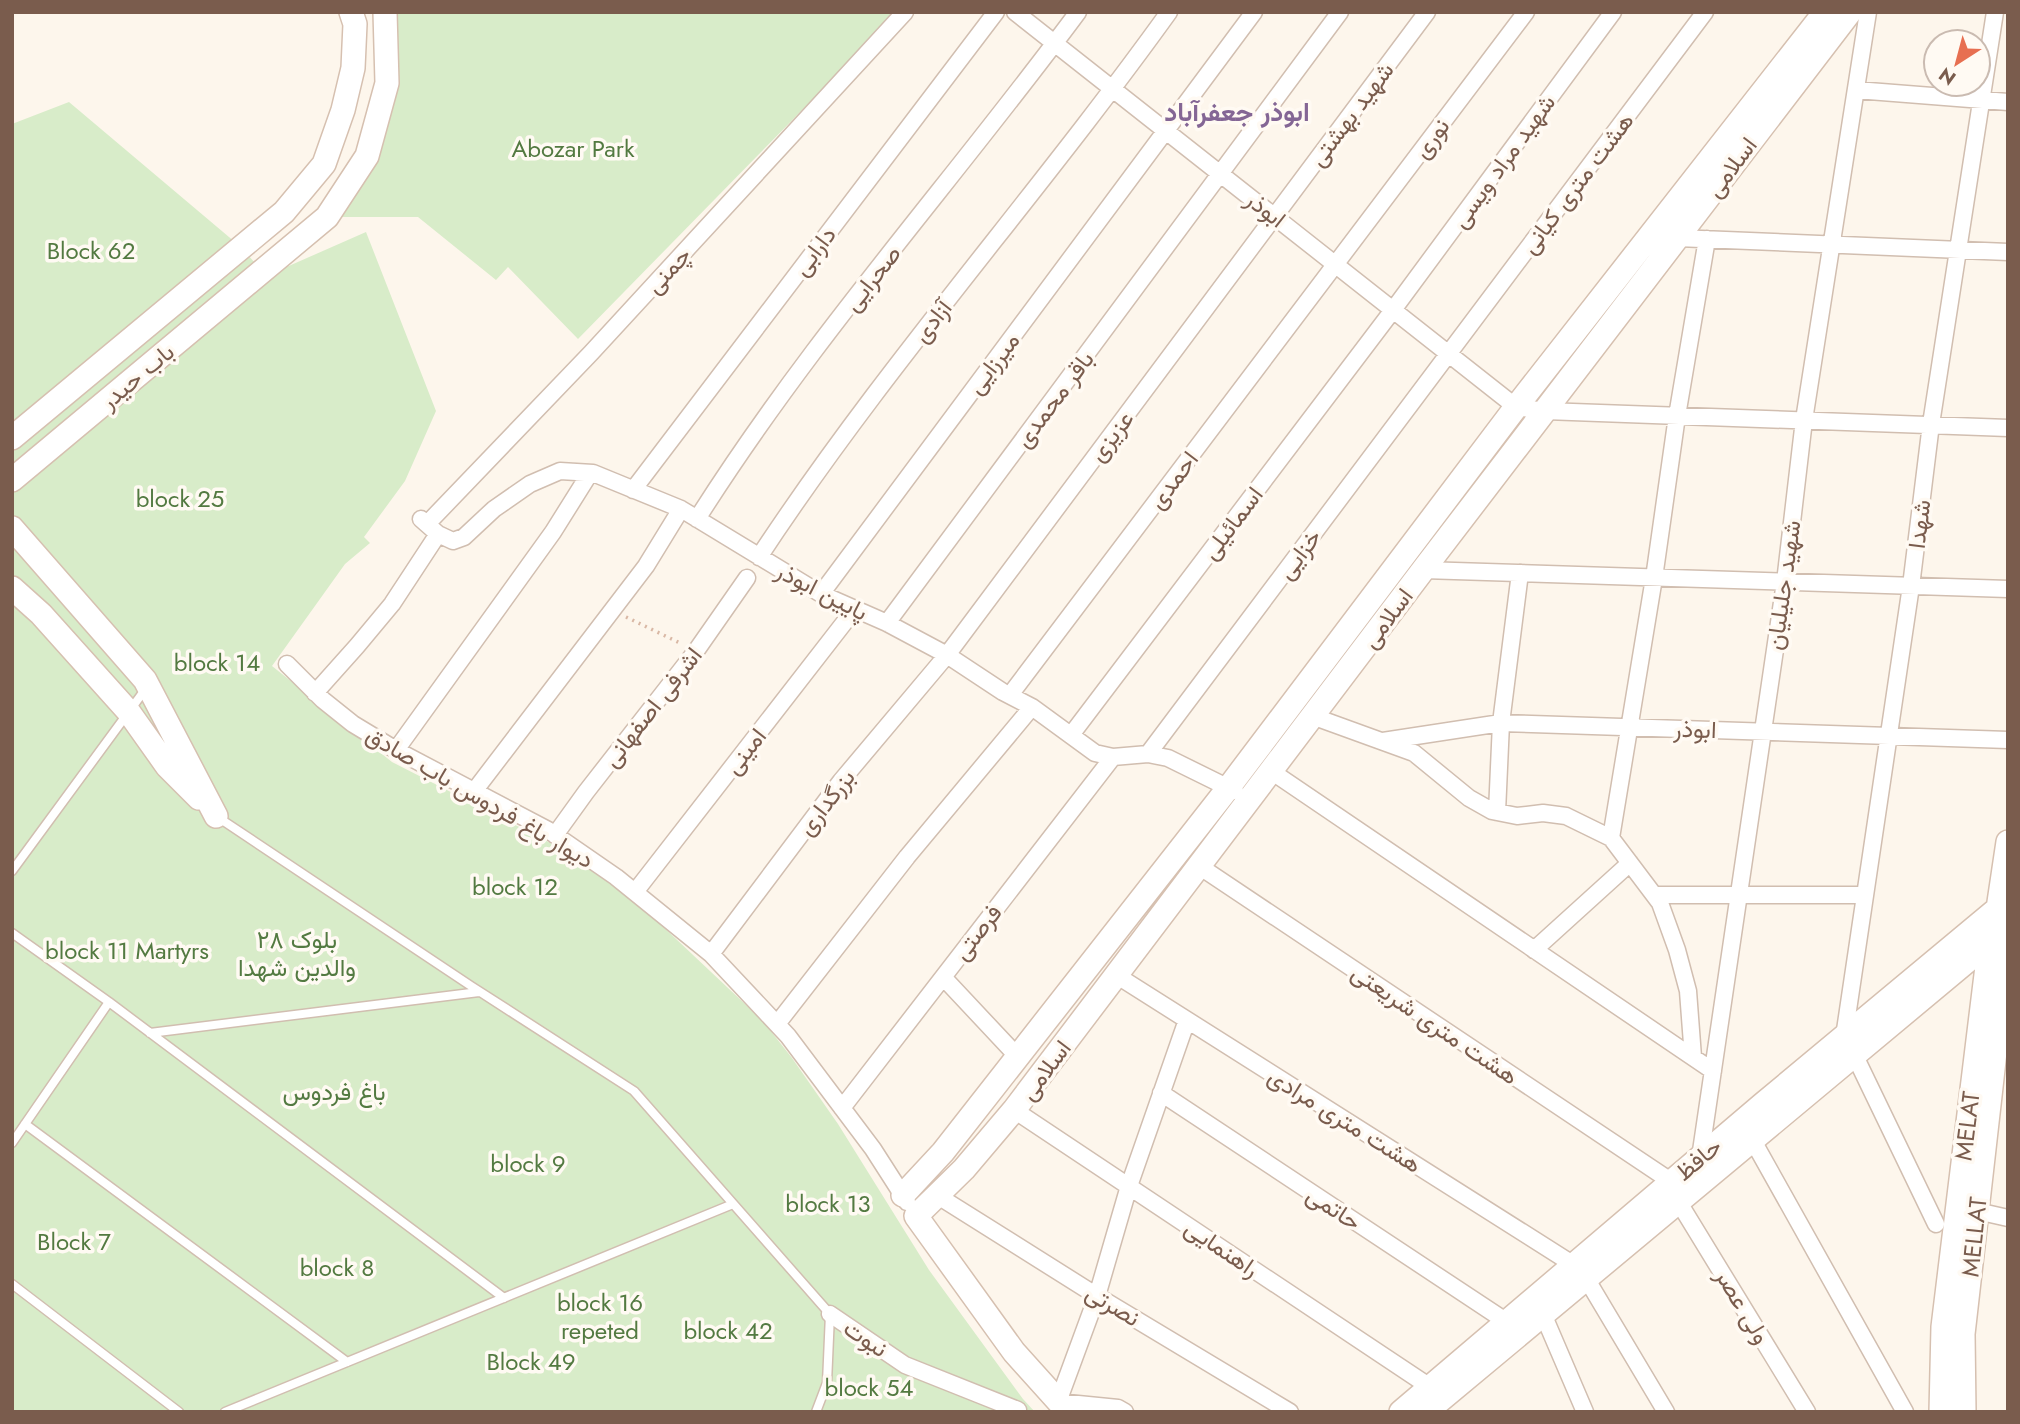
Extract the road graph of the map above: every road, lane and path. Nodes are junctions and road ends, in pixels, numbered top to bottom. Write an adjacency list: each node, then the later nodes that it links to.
1 (351, 12): 29 (street, باب حیدر)
2 (385, 12): 33 (street, باب حیدر)
3 (905, 12): 48 (street, چمنی)
4 (996, 12): 45 (street, دارابی)
5 (1015, 12): 18 (street, ابوذر)
6 (1078, 12): 18 (street, صحرایی)
7 (1169, 12): 19 (street, آزادی)
8 (1254, 12): 23 (street, میرزایی)
9 (1340, 12): 24 (street, باقر محمدی)
10 (1427, 12): 25 (street, شهید بهشتی)
11 (1526, 12): 32 (street, نوری)
12 (1613, 12): 34 (street, شهید مراد ویسی)
13 (1705, 12): 35 (street, هشت متری کیانی)
14 (1825, 12): 36 (street, اسلامی)
15 (1850, 12): 26 (street, اسلامی)
16 (1868, 12): 20 (street, شهید جلیلیان)
17 (1995, 12): 21 (street, شهدا)
18 (1055, 43): 19 (street, ابوذر); 47 (street, صحرایی)
19 (1114, 90): 23 (street, ابوذر); 50 (street, آزادی)
20 (1856, 90): 21 (street); 28 (street, شهید جلیلیان)
21 (1981, 101): 22 (street); 30 (street, شهدا)
22 (2008, 102)
23 (1166, 131): 24 (street, ابوذر); 59 (street, میرزایی)
24 (1221, 174): 25 (street, ابوذر); 62 (street, باقر محمدی)
25 (1275, 217): 32 (street, ابوذر); 64 (street, عزیزی)
26 (1677, 238): 27 (street); 37 (street, اسلامی)
27 (1707, 239): 28 (street); 38 (street)
28 (1831, 244): 30 (street); 39 (street, شهید جلیلیان)
29 (243, 249): 33 (street); 42 (street, باب حیدر)
30 (1958, 250): 31 (street); 40 (street, شهدا)
31 (2008, 252)
32 (1336, 265): 34 (street, ابوذر); 68 (street, احمدی)
33 (262, 271): 44 (street, باب حیدر)
34 (1393, 310): 35 (street, ابوذر); 75 (street, اسمائیلی)
35 (1449, 354): 36 (street, ابوذر); 80 (street, خزایی)
36 (1516, 407): 37 (street); 83 (street, اسلامی)
37 (1545, 411): 38 (street); 51 (street, اسلامی)
38 (1677, 416): 39 (street); 54 (street)
39 (1804, 420): 40 (street); 55 (street, شهید جلیلیان)
40 (1931, 424): 41 (street); 56 (street, شهدا)
41 (2008, 428)
42 (12, 438)
43 (590, 473): 45 (street, پایین ابوذر); 48 (street, پایین ابوذر); 79 (street)
44 (12, 480)
45 (633, 489): 46 (street, پایین ابوذر)
46 (681, 509): 47 (street, پایین ابوذر); 61 (street)
47 (697, 519): 50 (street, پایین ابوذر)
48 (428, 525): 67 (street, چمنی)
49 (12, 528): 66 (street)
50 (759, 557): 59 (street, پایین ابوذر)
51 (1423, 570): 52 (street); 71 (street, اسلامی)
52 (1520, 573): 54 (street); 72 (street)
53 (747, 578): 63 (street, اشرفی اصفهانی)
54 (1654, 578): 55 (street); 73 (street)
55 (1785, 582): 56 (street); 74 (street, شهید جلیلیان)
56 (1911, 586): 58 (street); 76 (street, شهدا)
57 (12, 588): 70 (street)
58 (2008, 589)
59 (821, 594): 60 (street, پایین ابوذر)
60 (854, 610): 62 (street, پایین ابوذر); 94 (street, امینی)
61 (612, 611): 63 (path); 84 (street)
62 (887, 623): 64 (street, پایین ابوذر)
63 (696, 651): 88 (street, اشرفی اصفهانی)
64 (947, 655): 68 (street, پایین ابوذر); 101 (street, بزرگداری)
65 (287, 664): 67 (street, دیوار باغ فردوس باب صادق)
66 (148, 686): 70 (lane); 87 (street)
67 (315, 693): 79 (street, دیوار باغ فردوس باب صادق)
68 (1010, 695): 69 (street, پایین ابوذر)
69 (1032, 707): 75 (street, پایین ابوذر); 108 (street)
70 (128, 711): 87 (street); 93 (lane)
71 (1312, 716): 78 (street); 82 (street, اسلامی)
72 (1501, 723): 73 (street, ابوذر); 78 (street, ابوذر); 86 (street)
73 (1629, 727): 74 (street, ابوذر); 89 (street)
74 (1763, 732): 76 (street, ابوذر); 95 (street, شهید جلیلیان)
75 (1071, 736): 81 (street, پایین ابوذر)
76 (1889, 736): 77 (street, ابوذر); 97 (street, شهدا)
77 (2008, 740)
78 (1383, 741): 86 (street)
79 (396, 750): 84 (street, دیوار باغ فردوس باب صادق)
80 (1148, 754): 81 (street, پایین ابوذر); 83 (street, پایین ابوذر)
81 (1113, 757): 103 (street, فرصتی)
82 (1271, 771): 85 (street, اسلامی); 100 (street)
83 (1229, 787): 85 (street, پایین ابوذر); 111 (street, اسلامی)
84 (475, 790): 88 (street, دیوار باغ فردوس باب صادق)
85 (1249, 800): 92 (street, اسلامی)
86 (1497, 812): 89 (street)
87 (216, 816): 104 (lane)
88 (555, 835): 94 (street, دیوار باغ فردوس باب صادق)
89 (1611, 838): 91 (street)
90 (2008, 842): 98 (street, MELAT)
91 (1630, 863): 96 (street); 100 (street)
92 (1199, 866): 102 (street, اسلامی); 122 (street, هشت متری شریعتی)
93 (12, 871)
94 (635, 892): 101 (street, دیوار باغ فردوس باب صادق)
95 (1739, 894): 96 (street); 97 (street); 113 (street, شهید جلیلیان)
96 (1654, 895): 112 (street)
97 (1865, 895): 110 (street, شهدا)
98 (2002, 923): 105 (street, MELAT); 110 (street, حافظ); 110 (street, حافظ)
99 (12, 933): 106 (lane)
100 (1534, 950): 112 (street)
101 (711, 954): 108 (street, دیوار باغ فردوس باب صادق)
102 (1116, 975): 107 (street, هشت متری مرادی); 116 (street, اسلامی)
103 (943, 977): 111 (street); 115 (street, فرصتی)
104 (480, 992): 109 (lane); 125 (lane)
105 (1997, 996): 126 (street, MELLAT); 151 (street, MELAT)
106 (109, 1002): 109 (lane); 117 (lane)
107 (1187, 1020): 114 (street); 130 (street, هشت متری مرادی)
108 (777, 1024): 115 (street, دیوار باغ فردوس باب صادق)
109 (150, 1033): 133 (lane)
110 (1849, 1046): 118 (street, حافظ); 120 (street, حافظ); 129 (street)
111 (1018, 1057): 123 (street, اسلامی)
112 (1693, 1058): 113 (street)
113 (1713, 1071): 120 (street, شهید جلیلیان)
114 (1161, 1093): 121 (street); 136 (street, حاتمی)
115 (842, 1108): 123 (street, دیوار باغ فردوس باب صادق)
116 (1014, 1110): 121 (street, راهنمایی); 124 (street, اسلامی)
117 (25, 1124): 119 (lane); 137 (lane)
118 (1752, 1139): 122 (street, حافظ); 150 (street)
119 (12, 1143)
120 (1700, 1158): 122 (street, حافظ)
121 (1129, 1186): 132 (street); 138 (street, راهنمایی)
122 (1675, 1191): 130 (street, حافظ); 149 (street, ولی عصر)
123 (903, 1195): 127 (street, دیوار باغ فردوس باب صادق)
124 (938, 1196): 127 (street, اسلامی); 132 (street, نصرتی)
125 (733, 1204): 133 (lane); 134 (lane)
126 (1977, 1211): 128 (street); 152 (street, MELLAT)
127 (916, 1216): 139 (street)
128 (2008, 1218)
129 (1936, 1224)
130 (1580, 1272): 135 (street, حافظ); 136 (street, حافظ); 148 (street)
131 (12, 1284): 141 (lane)
132 (1097, 1296): 139 (street); 145 (street, نصرتی)
133 (504, 1298): 137 (lane)
134 (830, 1314): 140 (street, نبوت); 143 (lane)
135 (1543, 1314): 138 (street, حافظ); 147 (street)
136 (1507, 1322): 138 (street, حافظ)
137 (347, 1362): 142 (lane)
138 (1435, 1402): 146 (street, حافظ)
139 (1063, 1407): 144 (street)
140 (1019, 1411)
141 (179, 1412)
142 (225, 1412)
143 (816, 1412)
144 (1125, 1412)
145 (1290, 1412)
146 (1401, 1412)
147 (1585, 1412)
148 (1666, 1412)
149 (1807, 1412)
150 (1905, 1412)
151 (1941, 1412)
152 (1964, 1412)

